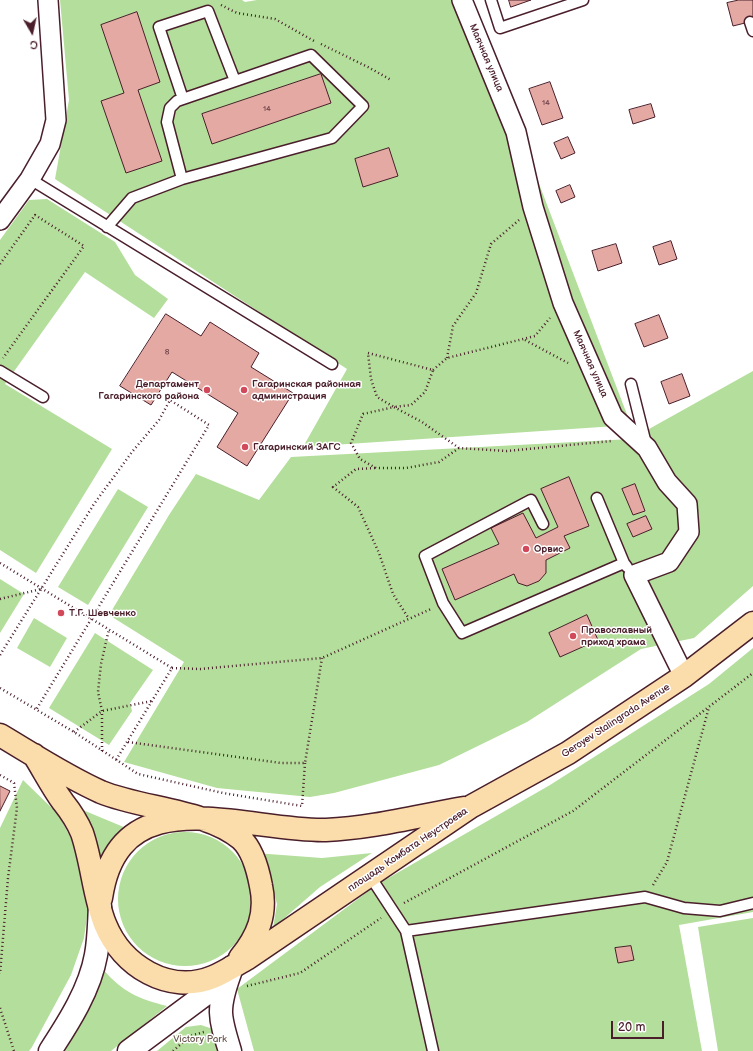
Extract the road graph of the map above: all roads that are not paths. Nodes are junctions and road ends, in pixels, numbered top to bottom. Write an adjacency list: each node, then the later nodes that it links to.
1 (48, 0): 7 (street)
2 (462, 0): 15 (street, Маячная улица)
3 (491, 0): 4 (lane)
4 (583, 0)
5 (235, 81): 6 (lane); 6 (lane); 8 (lane)
6 (183, 99): 8 (lane)
7 (30, 179): 9 (street); 10 (lane)
8 (182, 179): 10 (lane)
9 (0, 220)
10 (107, 226): 11 (lane)
11 (332, 364)
12 (0, 371): 14 (lane)
13 (631, 384): 15 (lane)
14 (43, 397)
15 (647, 448): 18 (street, Маячная улица)
16 (597, 498): 18 (lane)
17 (543, 524): 18 (lane)
18 (629, 569): 20 (street)
19 (753, 624): 20 (main road, Geroyev Stalingrada Avenue)
20 (684, 676): 23 (main road, Geroyev Stalingrada Avenue)
21 (0, 735): 22 (main road)
22 (34, 755): 24 (main road, площадь Комбата Неустроева); 27 (main road, площадь Комбата Неустроева)
23 (472, 806): 24 (main road, площадь Комбата Неустроева); 25 (main road, площадь Комбата Неустроева)
24 (198, 819): 27 (main road, площадь Комбата Неустроева); 29 (main road, площадь Комбата Неустроева)
25 (370, 876): 28 (lane); 29 (main road, площадь Комбата Неустроева)
26 (753, 903): 28 (lane)
27 (100, 906): 30 (main road, площадь Комбата Неустроева); 33 (main road, площадь Комбата Неустроева)
28 (406, 931): 36 (lane)
29 (232, 967): 30 (main road, площадь Комбата Неустроева); 31 (main road, площадь Комбата Неустроева); 32 (main road)
30 (164, 979): 31 (main road, площадь Комбата Неустроева)
31 (199, 998): 32 (main road, площадь Комбата Неустроева); 34 (main road, площадь Комбата Неустроева)
32 (215, 1028): 35 (main road)
33 (50, 1051)
34 (129, 1051)
35 (230, 1051)
36 (433, 1051)

